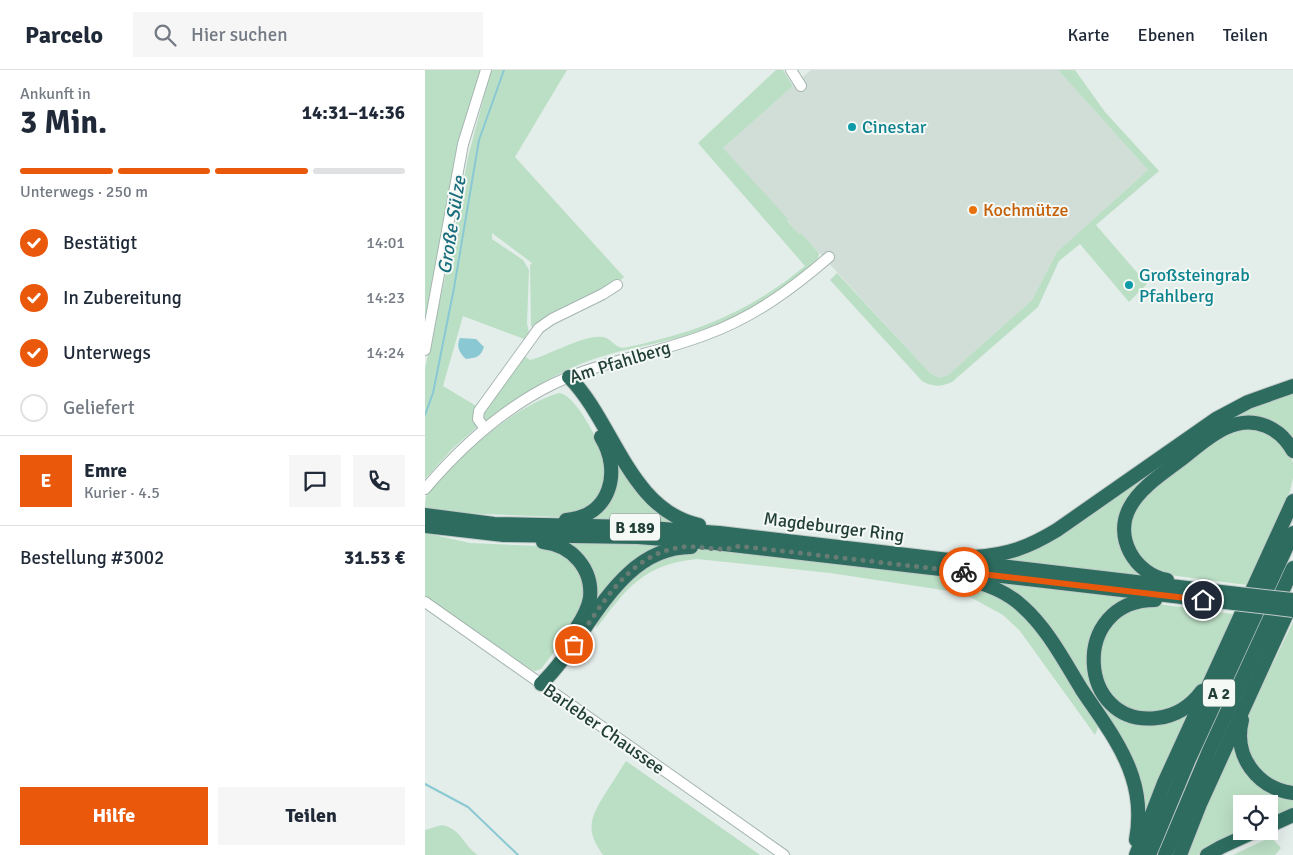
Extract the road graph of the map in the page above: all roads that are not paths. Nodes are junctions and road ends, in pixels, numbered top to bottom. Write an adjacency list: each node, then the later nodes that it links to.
1 (486, 70): 6 (street)
2 (791, 70): 3 (street)
3 (801, 86)
4 (829, 258): 7 (street, Am Pfahlberg)
5 (617, 285): 9 (street)
6 (425, 350)
7 (569, 377): 9 (street, Am Pfahlberg); 15 (highway); 18 (highway)
8 (1293, 386): 19 (highway)
9 (485, 430): 11 (street, Am Pfahlberg)
10 (1293, 451): 21 (highway)
11 (425, 489)
12 (1293, 494): 13 (highway)
13 (1291, 506): 26 (highway)
14 (427, 521): 15 (highway, Magdeburger Ring / B 189); 17 (highway, Magdeburger Ring / B 189)
15 (526, 526): 18 (highway, Magdeburger Ring / B 189)
16 (1293, 533): 35 (highway, A 2)
17 (504, 535): 18 (highway, Magdeburger Ring / B 189); 27 (highway)
18 (742, 541): 19 (highway, Magdeburger Ring / B 189); 27 (highway)
19 (932, 563): 21 (highway, Magdeburger Ring / B 189); 34 (highway)
20 (1293, 568): 36 (highway, A 2)
21 (1205, 595): 22 (highway, Magdeburger Ring / B 189); 26 (highway)
22 (1236, 599): 23 (highway, B 189, bridge); 25 (highway, B 189, bridge)
23 (1293, 600): 28 (highway)
24 (425, 602): 27 (street, Barleber Chaussee)
25 (1293, 610)
26 (1218, 665): 34 (highway)
27 (541, 684): 33 (street, Barleber Chaussee)
28 (1251, 692): 29 (highway); 37 (highway)
29 (1293, 793)
30 (1293, 815): 31 (highway)
31 (1278, 822)
32 (1236, 840): 38 (highway)
33 (784, 855)
34 (1134, 855)
35 (1149, 855)
36 (1165, 855)
37 (1180, 855)
38 (1207, 855)

